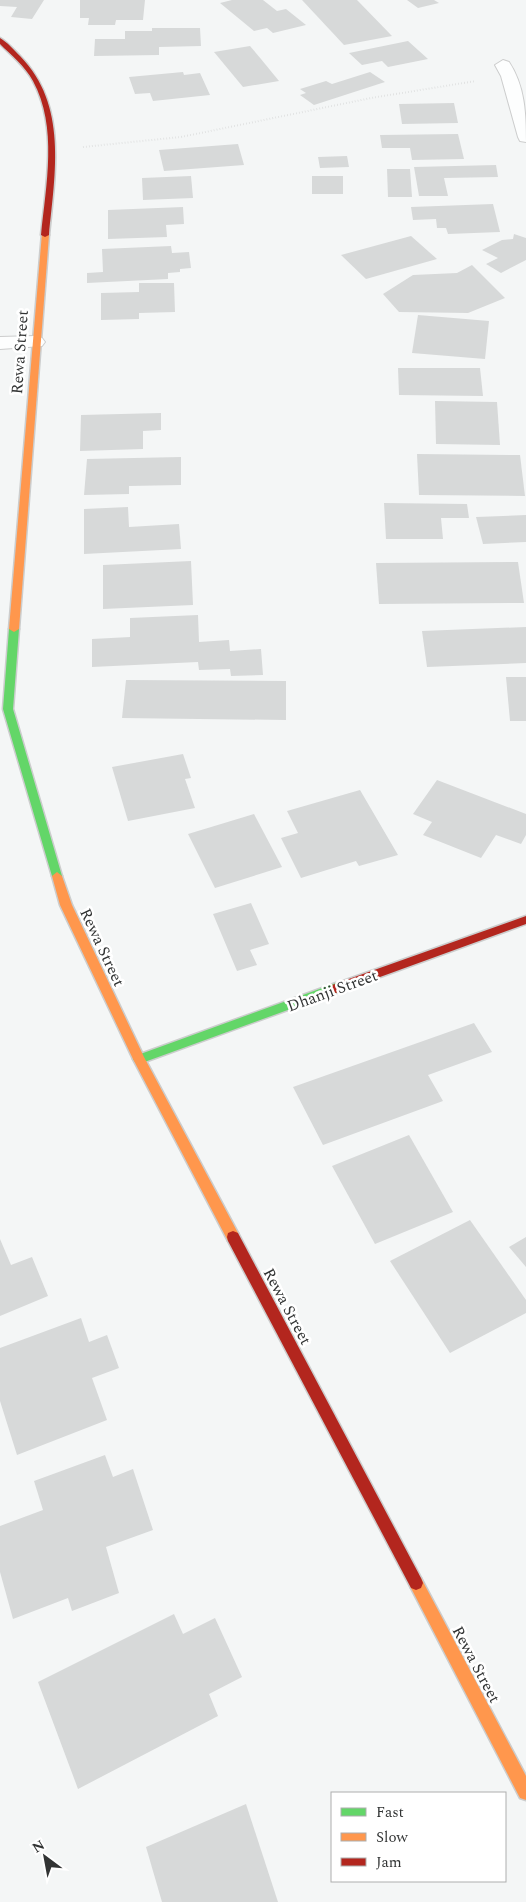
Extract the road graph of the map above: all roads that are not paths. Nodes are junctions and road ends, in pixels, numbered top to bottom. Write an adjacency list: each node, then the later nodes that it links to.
1 (0, 40): 4 (main road, Rewa Street)
2 (506, 70): 3 (street)
3 (526, 137)
4 (35, 342): 5 (street); 6 (main road, Rewa Street)
5 (0, 343)
6 (4, 710): 8 (main road, Rewa Street)
7 (526, 920): 8 (main road, Dhanji Street)
8 (139, 1059): 9 (main road, Rewa Street)
9 (526, 1792)

